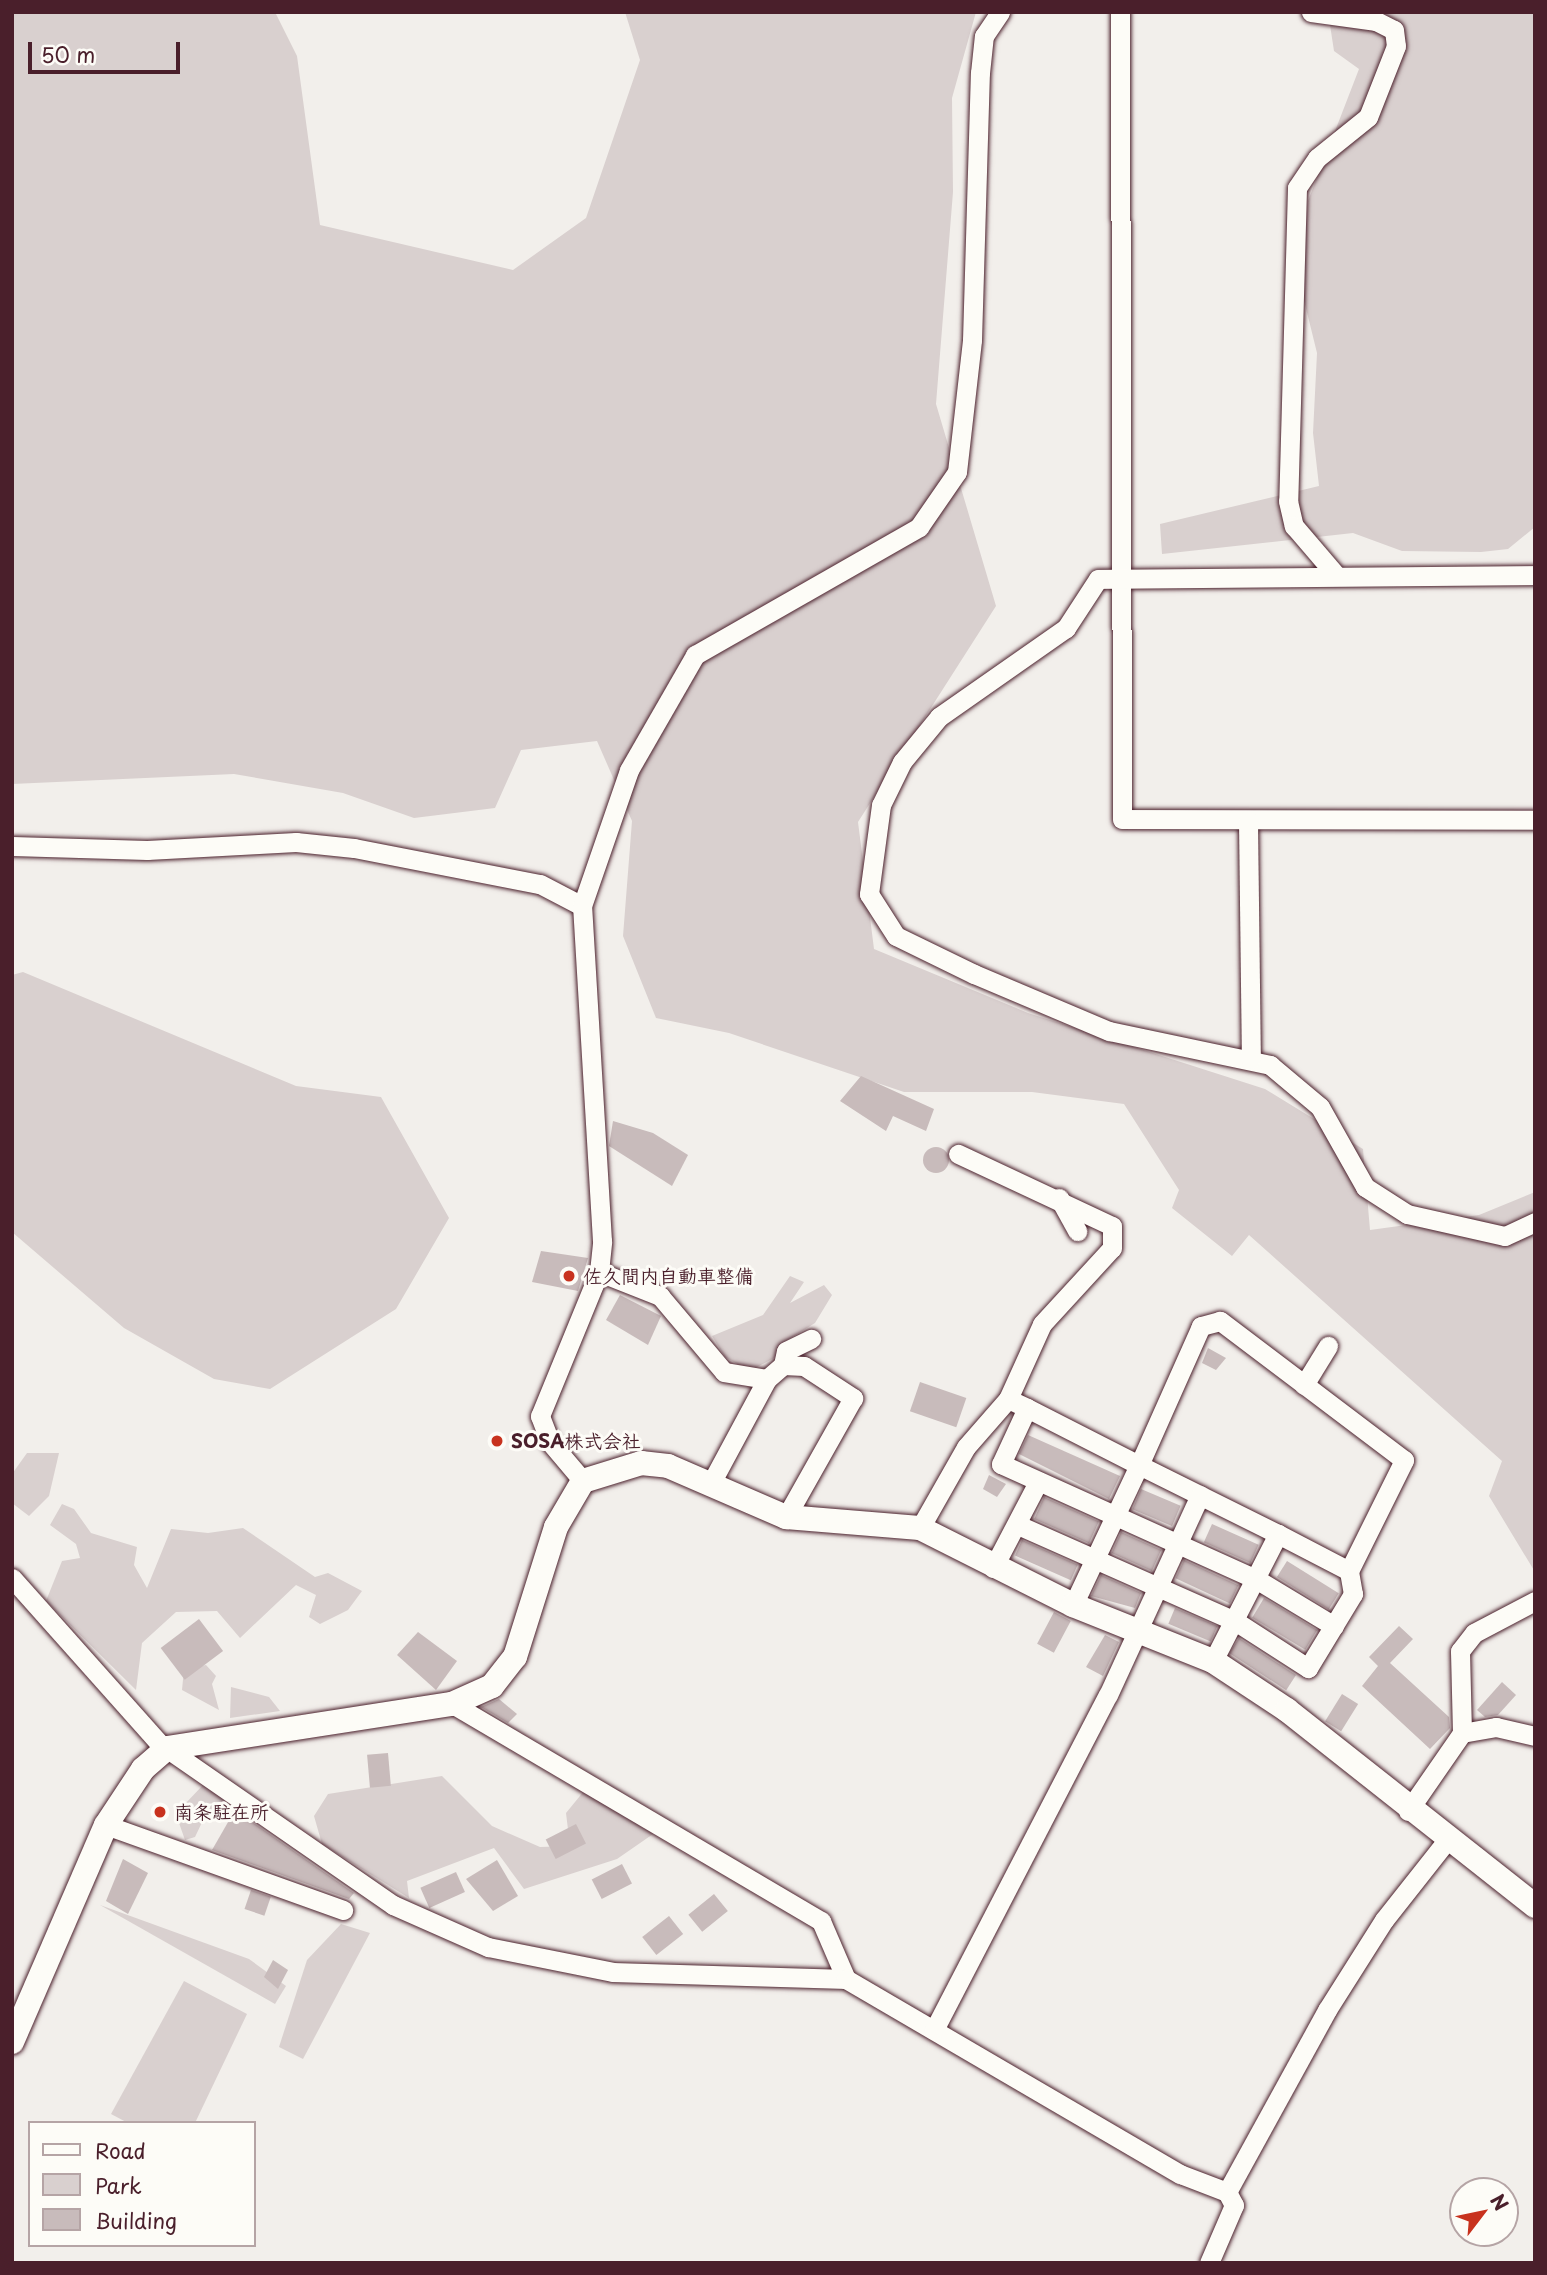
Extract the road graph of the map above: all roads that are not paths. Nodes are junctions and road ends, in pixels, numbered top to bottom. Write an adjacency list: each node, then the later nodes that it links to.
1 (999, 12): 10 (street)
2 (1120, 12): 6 (street)
3 (1311, 12): 4 (street)
4 (1336, 575): 5 (street); 6 (street)
5 (1535, 575)
6 (1125, 578): 8 (street); 11 (street)
7 (1535, 820): 8 (street)
8 (1248, 821): 11 (street)
9 (12, 846): 10 (street)
10 (582, 906): 16 (street)
11 (1251, 1059): 14 (street)
12 (958, 1154): 13 (street)
13 (1059, 1198): 15 (street); 22 (street)
14 (1535, 1222)
15 (1077, 1231)
16 (599, 1272): 20 (street); 25 (street)
17 (811, 1339): 19 (street)
18 (1328, 1346): 21 (street)
19 (783, 1366): 20 (street); 29 (street)
20 (767, 1379): 27 (street)
21 (1304, 1385): 24 (street); 37 (street)
22 (1008, 1399): 23 (street); 32 (street)
23 (1027, 1408): 24 (street); 26 (street)
24 (1139, 1465): 28 (street); 30 (street)
25 (583, 1480): 27 (street); 47 (street)
26 (1038, 1482): 30 (street); 31 (street)
27 (710, 1485): 29 (street)
28 (1200, 1495): 33 (street); 34 (street)
29 (786, 1517): 32 (street)
30 (1114, 1518): 34 (street); 35 (street)
31 (1018, 1525): 35 (street); 36 (street)
32 (920, 1528): 36 (street)
33 (1278, 1534): 37 (street); 39 (street)
34 (1175, 1545): 39 (street); 40 (street)
35 (1095, 1559): 40 (street); 42 (street)
36 (993, 1568): 42 (street)
37 (1349, 1571): 44 (street)
38 (12, 1578): 50 (street)
39 (1256, 1579): 43 (street); 44 (street)
40 (1156, 1586): 43 (street); 45 (street)
41 (1535, 1601): 48 (street)
42 (1073, 1605): 45 (street)
43 (1235, 1621): 44 (street); 46 (street)
44 (1334, 1626)
45 (1138, 1632): 46 (street); 57 (street)
46 (1213, 1661): 51 (street)
47 (452, 1704): 50 (street); 56 (street)
48 (1462, 1733): 49 (street); 51 (street)
49 (1535, 1737)
50 (167, 1748): 52 (street); 56 (street)
51 (1408, 1811): 53 (street)
52 (106, 1825): 55 (street); 58 (street)
53 (1448, 1839): 54 (street); 59 (street)
54 (1535, 1906)
55 (343, 1910)
56 (846, 1979): 57 (street)
57 (934, 2030): 59 (street)
58 (12, 2042)
59 (1227, 2192): 60 (street)
60 (1209, 2263)

